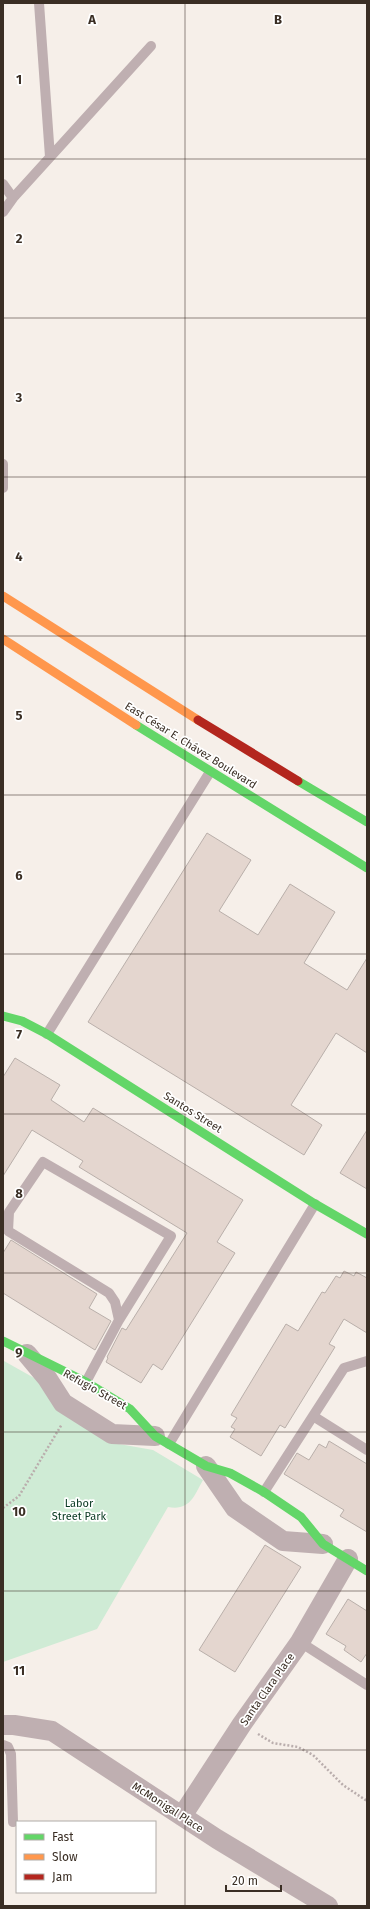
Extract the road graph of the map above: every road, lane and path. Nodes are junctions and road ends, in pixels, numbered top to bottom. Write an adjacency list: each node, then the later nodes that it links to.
1 (39, 3): 3 (lane)
2 (152, 46): 3 (lane)
3 (50, 157): 5 (lane)
4 (3, 184): 5 (lane)
5 (13, 198): 6 (lane)
6 (3, 212)
7 (3, 464): 8 (lane)
8 (3, 488)
9 (3, 596): 12 (street)
10 (3, 639): 11 (street, East César E. Chávez Boulevard)
11 (210, 772): 13 (street, East César E. Chávez Boulevard); 15 (lane)
12 (367, 822)
13 (367, 868)
14 (3, 1016): 15 (street, Santos Street)
15 (47, 1034): 16 (street, Santos Street)
16 (316, 1204): 17 (street, Santos Street); 25 (lane)
17 (367, 1234)
18 (119, 1320): 18 (lane); 22 (lane)
19 (3, 1341): 20 (street, Refugio Street)
20 (27, 1354): 22 (street, Refugio Street); 25 (street, Refugio Street)
21 (367, 1361): 23 (lane)
22 (86, 1382): 25 (street, Refugio Street)
23 (313, 1416): 26 (lane); 28 (lane)
24 (63, 1422): 29 (path)
25 (162, 1440): 27 (street, Refugio Street)
26 (367, 1450)
27 (206, 1466): 28 (street, Refugio Street); 30 (street, Refugio Street)
28 (264, 1492): 30 (street, Refugio Street)
29 (3, 1508)
30 (323, 1544): 31 (street, Refugio Street)
31 (348, 1559): 32 (street, Refugio Street); 33 (street, Santa Clara Place)
32 (367, 1571)
33 (300, 1642): 34 (lane); 35 (street, Santa Clara Place)
34 (367, 1685)
35 (242, 1724): 38 (path); 39 (street, Santa Clara Place)
36 (3, 1725): 39 (street, McMonigal Place)
37 (3, 1744): 40 (lane)
38 (367, 1801)
39 (182, 1816): 41 (street, McMonigal Place)
40 (13, 1822)
41 (328, 1906)

